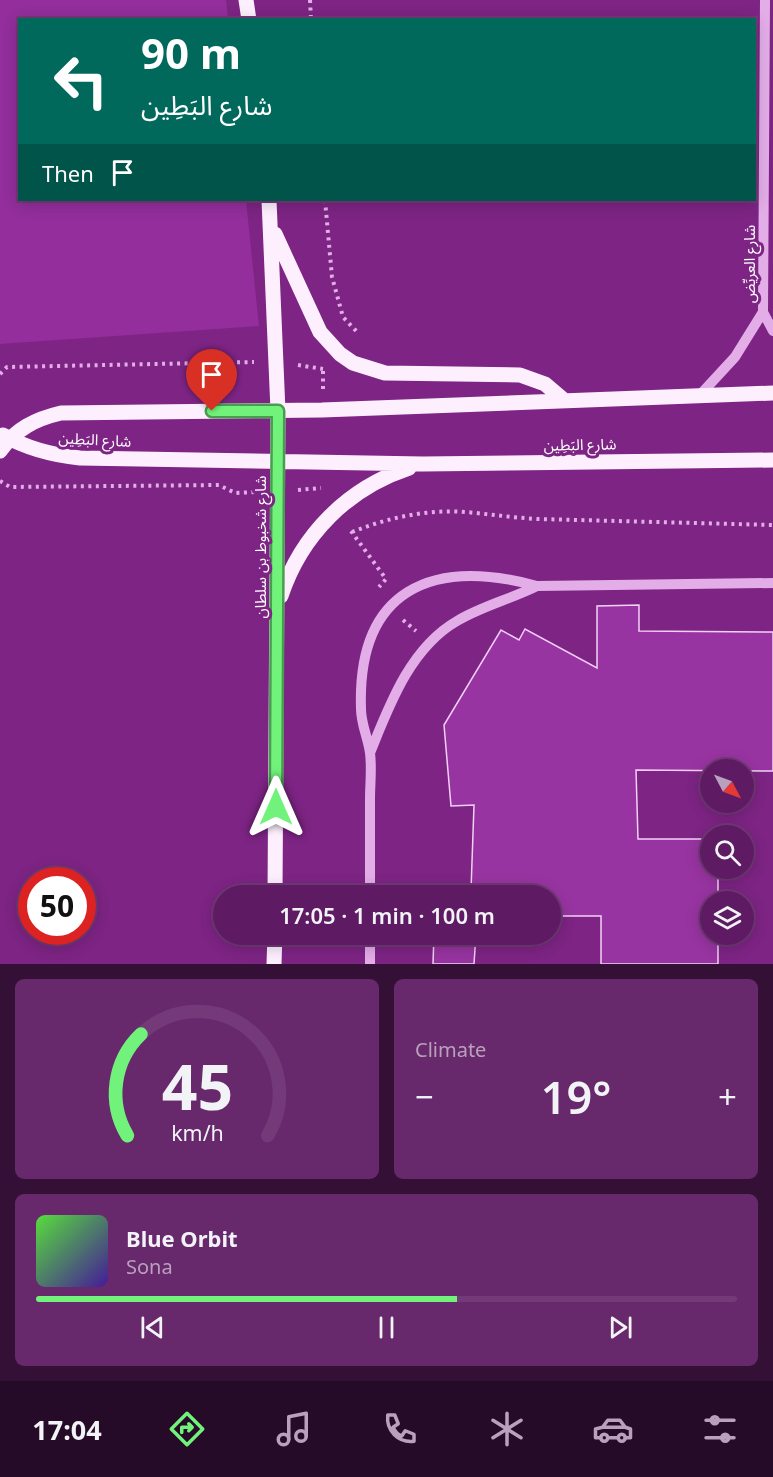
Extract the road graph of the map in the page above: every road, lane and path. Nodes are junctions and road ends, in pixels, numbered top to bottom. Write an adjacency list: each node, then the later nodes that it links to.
1 (246, 0): 4 (main road)
2 (310, 0): 5 (path)
3 (765, 0): 9 (street, شارع العريِّض)
4 (249, 18)
5 (311, 18)
6 (269, 201): 8 (main road, شارع شخبوط بن سلطان)
7 (325, 201): 12 (path)
8 (271, 225): 13 (main road, شارع شخبوط بن سلطان); 18 (main road)
9 (768, 272): 10 (street, شارع العريِّض)
10 (763, 312): 11 (street, شارع العريِّض); 17 (street, شارع العريِّض)
11 (773, 331)
12 (359, 334)
13 (276, 362): 14 (path); 15 (path); 19 (main road, شارع شخبوط بن سلطان)
14 (323, 369)
15 (0, 374)
16 (773, 393): 17 (main road, شارع البَطِين)
17 (699, 396): 18 (main road, شارع البَطِين)
18 (565, 401): 19 (main road, شارع البَطِين)
19 (278, 411): 20 (main road, شارع البَطِين); 22 (main road, شارع شخبوط بن سلطان)
20 (3, 441): 22 (main road, شارع البَطِين)
21 (773, 460): 23 (main road, شارع البَطِين)
22 (278, 461): 23 (main road, شارع البَطِين); 26 (main road, شارع شخبوط بن سلطان)
23 (423, 464): 31 (main road)
24 (0, 481): 26 (path)
25 (321, 488): 26 (path)
26 (278, 490): 31 (main road, شارع شخبوط بن سلطان)
27 (773, 525): 28 (path)
28 (352, 532)
29 (773, 583): 30 (street)
30 (537, 586): 32 (street); 32 (street)
31 (277, 608): 33 (main road, شارع شخبوط بن سلطان)
32 (370, 753): 34 (street)
33 (275, 885)
34 (370, 885)
35 (274, 945): 37 (main road)
36 (370, 945): 38 (street)
37 (274, 964)
38 (370, 964)

